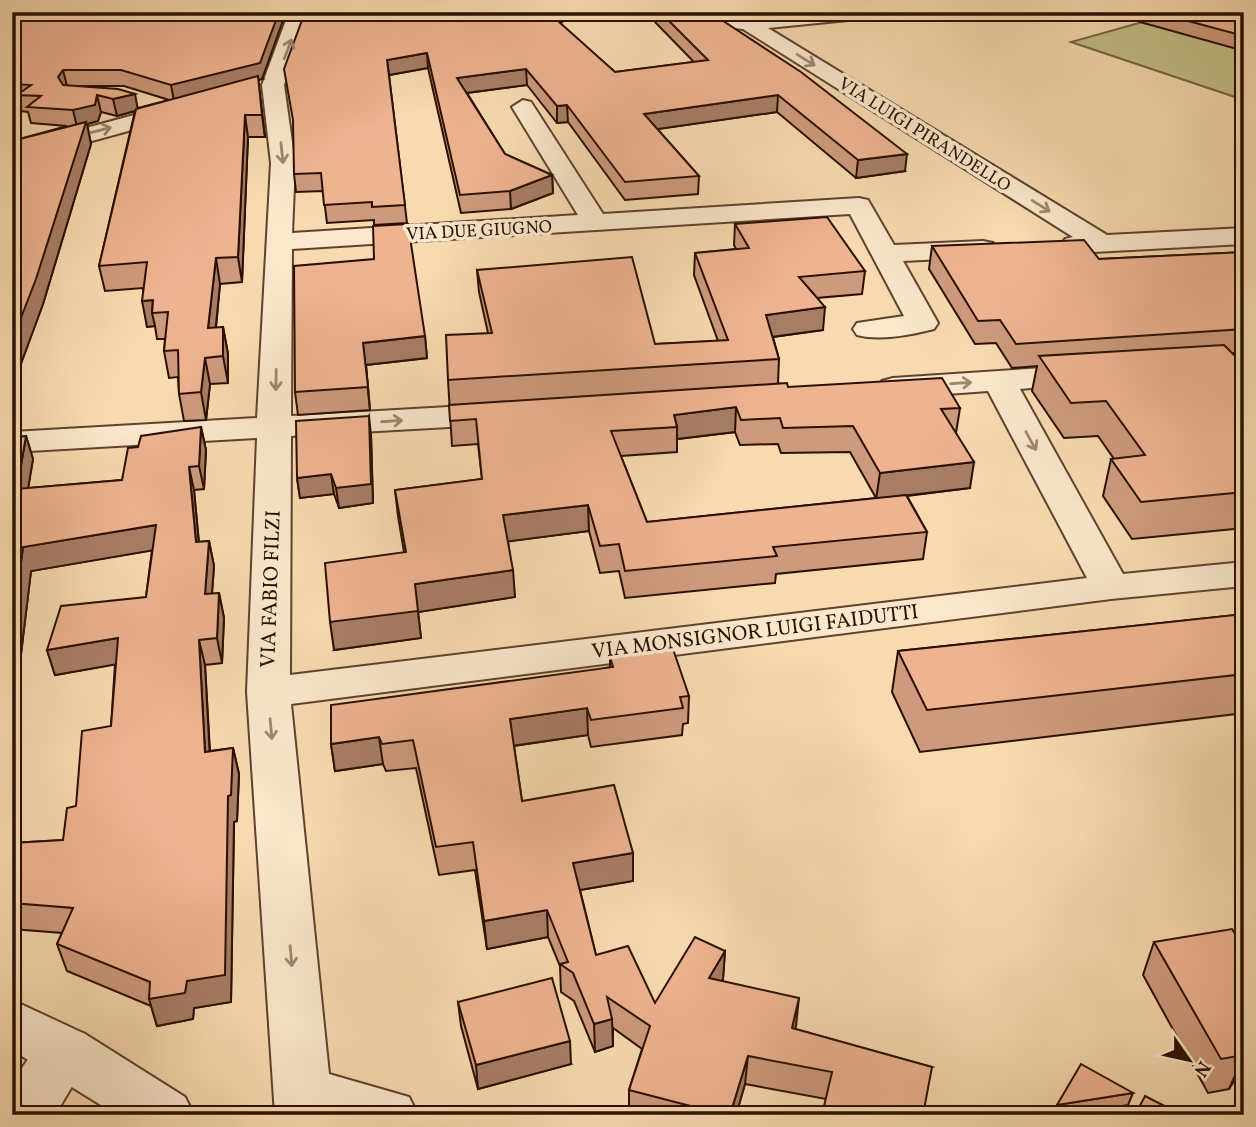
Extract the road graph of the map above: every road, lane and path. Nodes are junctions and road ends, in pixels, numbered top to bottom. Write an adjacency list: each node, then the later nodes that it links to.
1 (299, 12): 13 (street, VIA FABIO FILZI)
2 (639, 12): 5 (street)
3 (867, 12): 4 (street)
4 (774, 18): 5 (street)
5 (748, 24): 14 (street, VIA LUIGI PIRANDELLO, one-way to 14)
6 (137, 100): 9 (street)
7 (199, 105): 9 (street)
8 (523, 107): 11 (street)
9 (174, 111): 10 (street, one-way to 9)
10 (12, 156)
11 (596, 223): 13 (street, VIA DUE GIUGNO); 17 (street, VIA DUE GIUGNO)
12 (1244, 236): 14 (street)
13 (278, 242): 23 (street, VIA FABIO FILZI, one-way to 23)
14 (1101, 243): 15 (street)
15 (1047, 246)
16 (1007, 248): 17 (street)
17 (886, 254): 18 (street, VIA DUE GIUGNO)
18 (868, 329)
19 (1121, 373): 20 (street)
20 (999, 381): 21 (street, one-way to 20); 26 (street, one-way to 26)
21 (859, 390)
22 (525, 412): 23 (street, one-way to 22)
23 (275, 429): 24 (street); 27 (street, VIA FABIO FILZI)
24 (12, 442)
25 (1244, 574): 26 (street, VIA MONSIGNOR LUIGI FAIDUTTI)
26 (1111, 587): 27 (street, VIA MONSIGNOR LUIGI FAIDUTTI)
27 (268, 692): 30 (street, VIA FABIO FILZI, one-way to 30)
28 (12, 1023): 29 (street)
29 (65, 1052): 31 (street); 32 (street)
30 (304, 1104): 33 (street, VIA FABIO FILZI)
31 (23, 1115)
32 (165, 1115)
33 (389, 1115)

